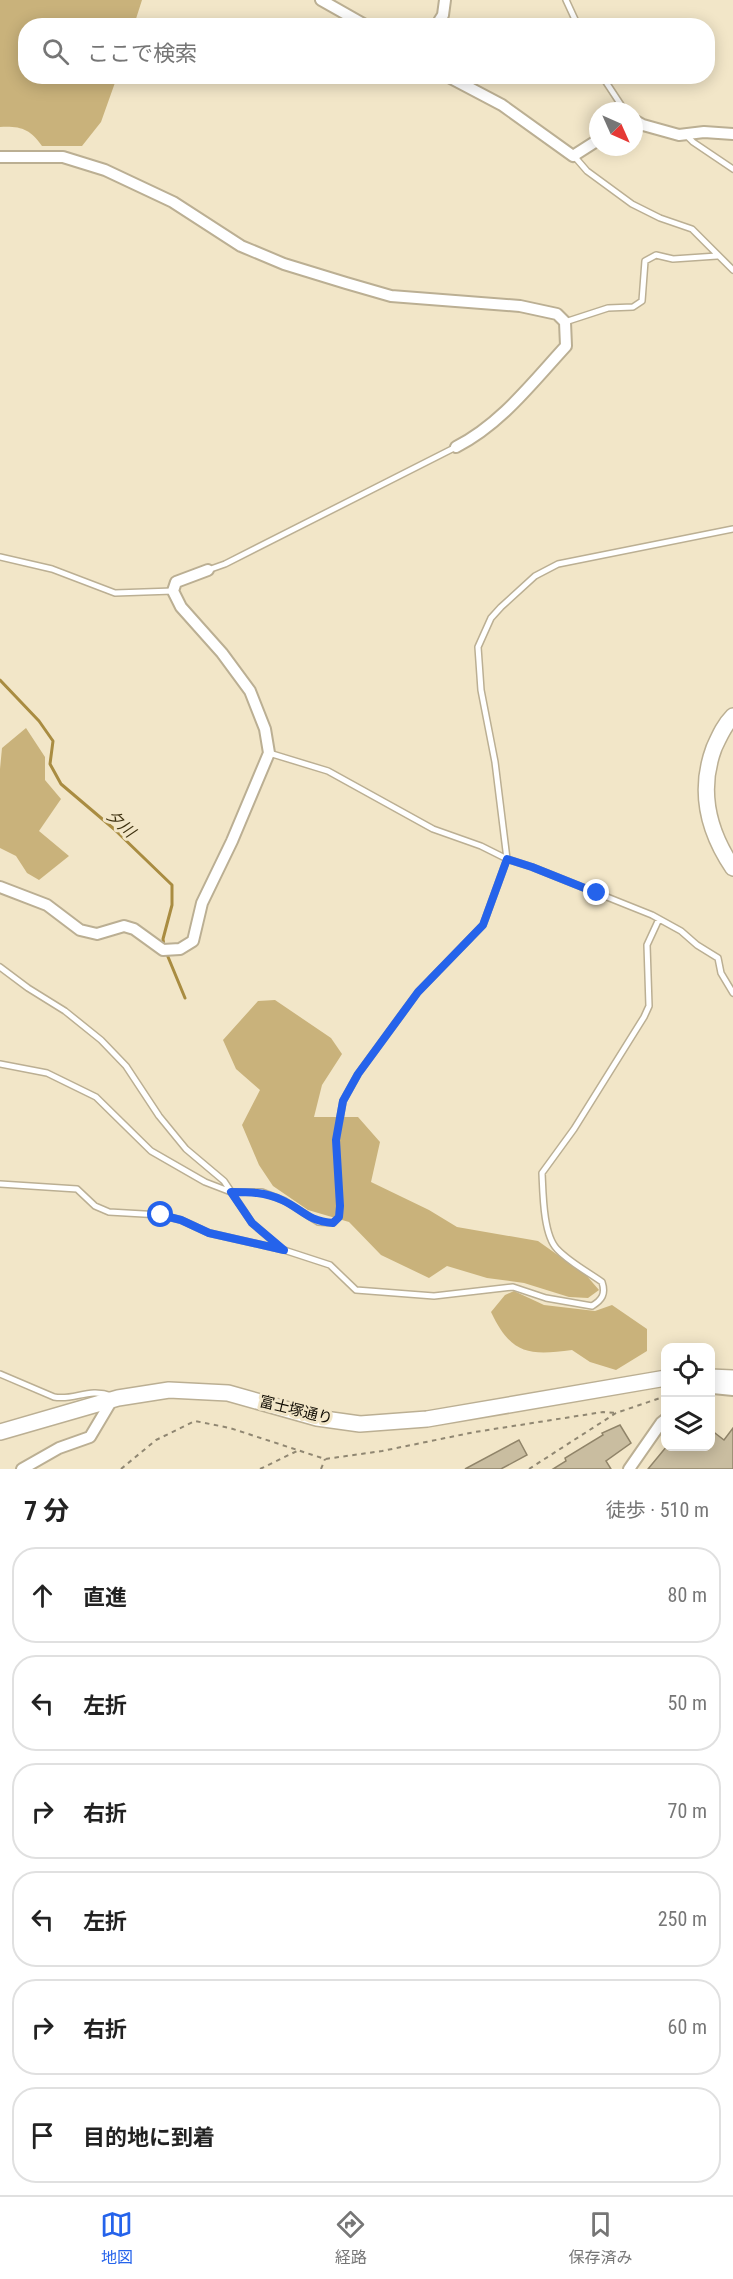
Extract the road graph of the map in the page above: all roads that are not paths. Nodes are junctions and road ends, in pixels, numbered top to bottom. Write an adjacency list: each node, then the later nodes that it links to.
1 (321, 0): 4 (street)
2 (445, 0): 5 (street)
3 (566, 0): 6 (lane)
4 (353, 18)
5 (441, 18)
6 (574, 18)
7 (462, 84): 14 (street)
8 (607, 84): 9 (lane)
9 (619, 102)
10 (643, 126): 12 (street)
11 (733, 134): 12 (street)
12 (686, 135): 16 (lane)
13 (589, 146): 14 (street)
14 (573, 156): 17 (lane)
15 (0, 157): 19 (street)
16 (733, 169)
17 (717, 256): 18 (lane); 19 (lane)
18 (733, 270)
19 (565, 322): 20 (street)
20 (456, 447): 23 (lane)
21 (733, 529): 27 (lane)
22 (0, 557): 24 (lane)
23 (208, 570): 24 (street)
24 (174, 591): 26 (street)
25 (733, 716): 28 (street)
26 (269, 753): 27 (lane); 29 (street)
27 (507, 859): 30 (lane); 35 (lane)
28 (733, 868)
29 (0, 887)
30 (659, 919): 32 (lane); 36 (lane)
31 (0, 967): 35 (lane)
32 (733, 993)
33 (0, 1064): 35 (lane)
34 (0, 1184): 36 (lane)
35 (231, 1192): 36 (lane)
36 (284, 1250)
37 (0, 1374): 43 (lane)
38 (733, 1378): 40 (street)
39 (661, 1379): 43 (street, 富士塚通り)
40 (715, 1382)
41 (715, 1384): 42 (street)
42 (733, 1390)
43 (115, 1399): 45 (street, 富士塚通り); 46 (street)
44 (661, 1423): 47 (street)
45 (0, 1432)
46 (22, 1469)
47 (628, 1469)

